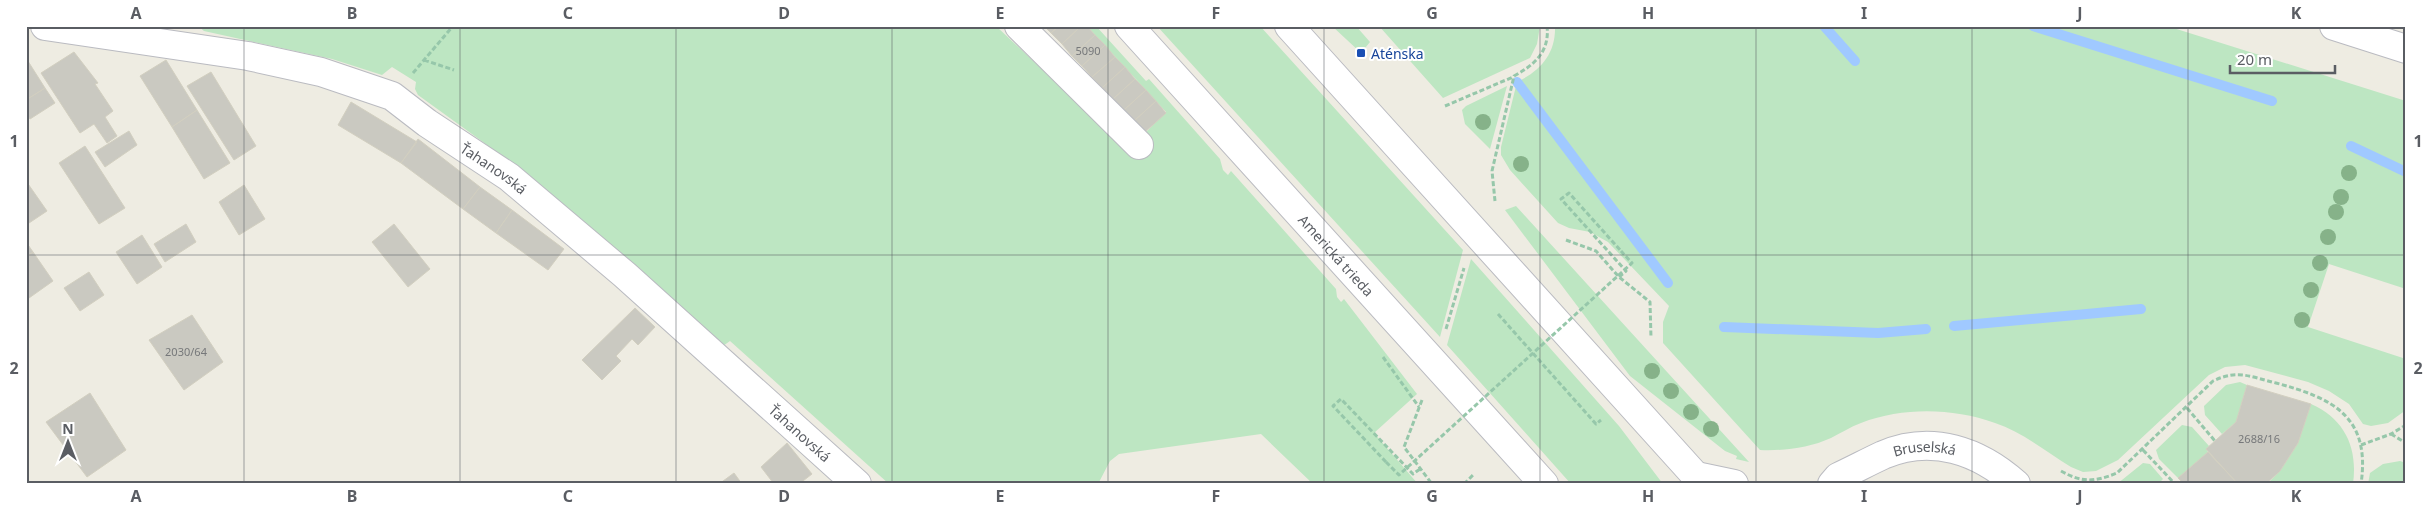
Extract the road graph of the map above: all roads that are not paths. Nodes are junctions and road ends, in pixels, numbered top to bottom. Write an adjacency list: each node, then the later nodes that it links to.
1 (45, 26): 10 (street, Ťahanovská)
2 (1019, 26): 7 (street)
3 (1129, 26): 11 (street, Americká trieda)
4 (1289, 26): 8 (street)
5 (2334, 26): 6 (street)
6 (2406, 49)
7 (1139, 145)
8 (1700, 480): 12 (street)
9 (1827, 482): 13 (street, Bruselská)
10 (857, 484)
11 (1544, 484)
12 (1734, 484)
13 (2016, 484)

